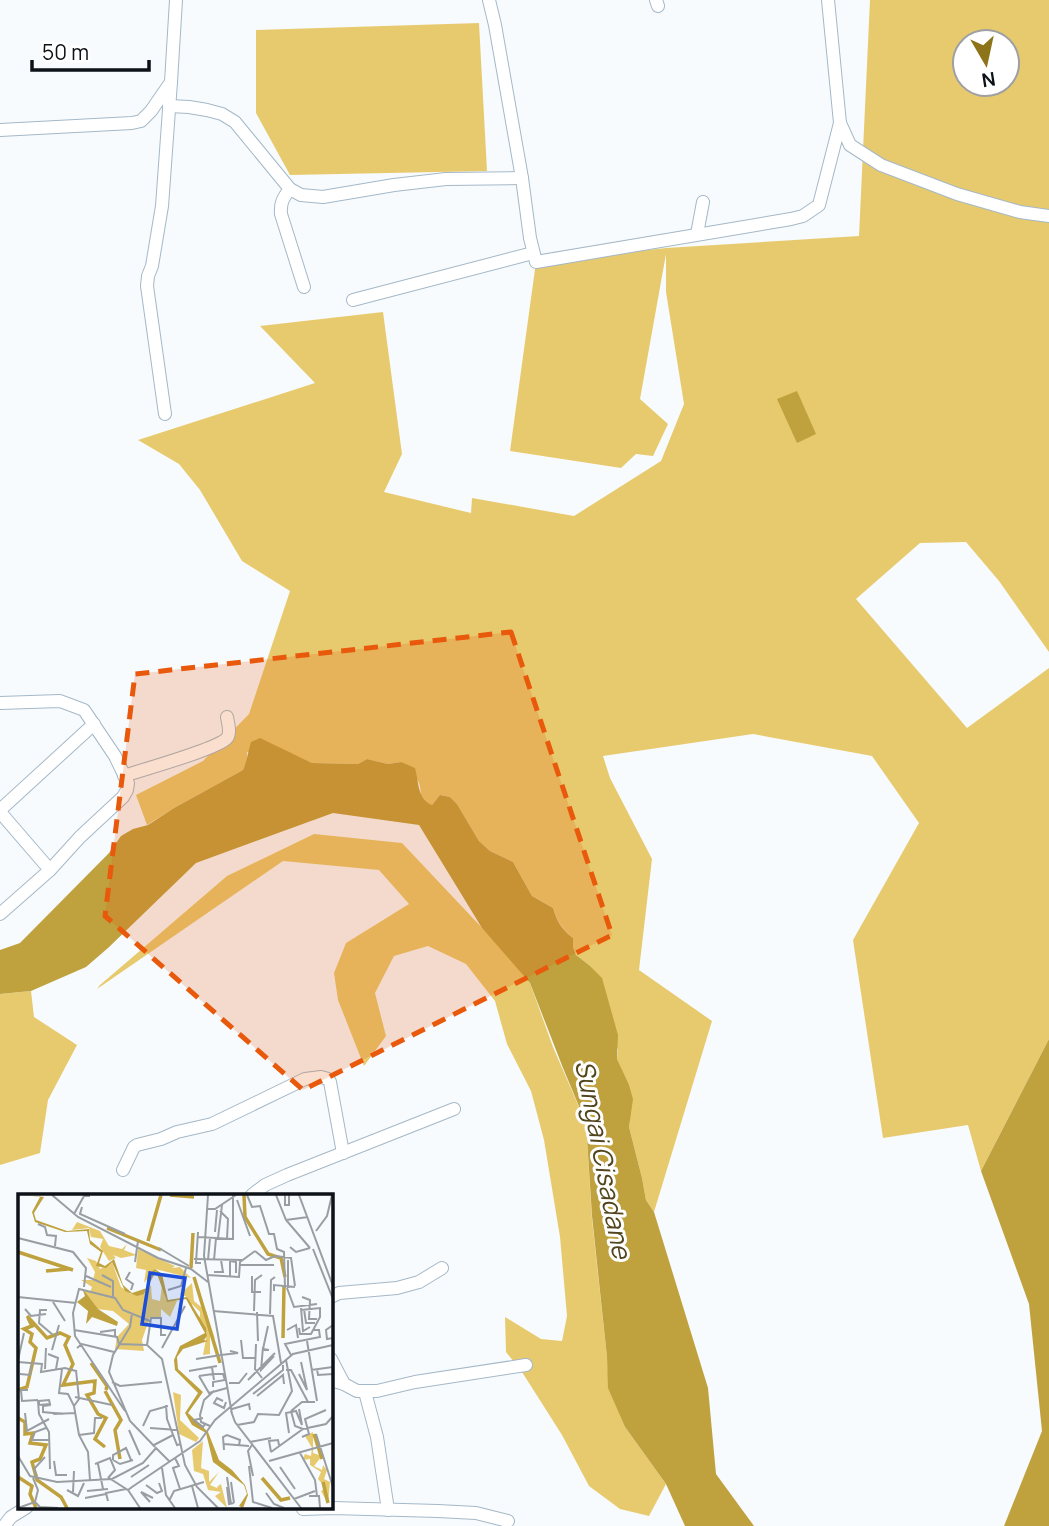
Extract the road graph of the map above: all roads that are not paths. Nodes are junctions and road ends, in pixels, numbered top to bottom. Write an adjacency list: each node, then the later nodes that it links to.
1 (176, 0): 4 (street)
2 (489, 0): 8 (street)
3 (828, 0): 6 (street)
4 (171, 82): 5 (street); 7 (street)
5 (169, 106): 9 (street); 16 (street)
6 (842, 129): 11 (street); 12 (street)
7 (0, 130)
8 (522, 178): 9 (street); 13 (street)
9 (290, 189): 14 (street)
10 (703, 202): 12 (street)
11 (1049, 216)
12 (697, 234): 13 (street)
13 (533, 253): 15 (street)
14 (304, 286)
15 (353, 300)
16 (164, 414)
17 (0, 703): 19 (street)
18 (227, 717): 20 (street)
19 (94, 724): 20 (street); 21 (street)
20 (124, 776): 22 (street)
21 (0, 811): 22 (street)
22 (50, 870): 23 (street)
23 (0, 914)
24 (453, 1108): 25 (street)
25 (343, 1153): 26 (street); 27 (street)
26 (122, 1170)
27 (253, 1194)
28 (442, 1268): 29 (street)
29 (332, 1296)
30 (332, 1361): 33 (street)
31 (526, 1365): 34 (street)
32 (332, 1380): 33 (street)
33 (344, 1384): 34 (street)
34 (365, 1392): 37 (street)
35 (25, 1508): 39 (street)
36 (303, 1509): 37 (street)
37 (388, 1510): 38 (street)
38 (508, 1521)
39 (4, 1526)

